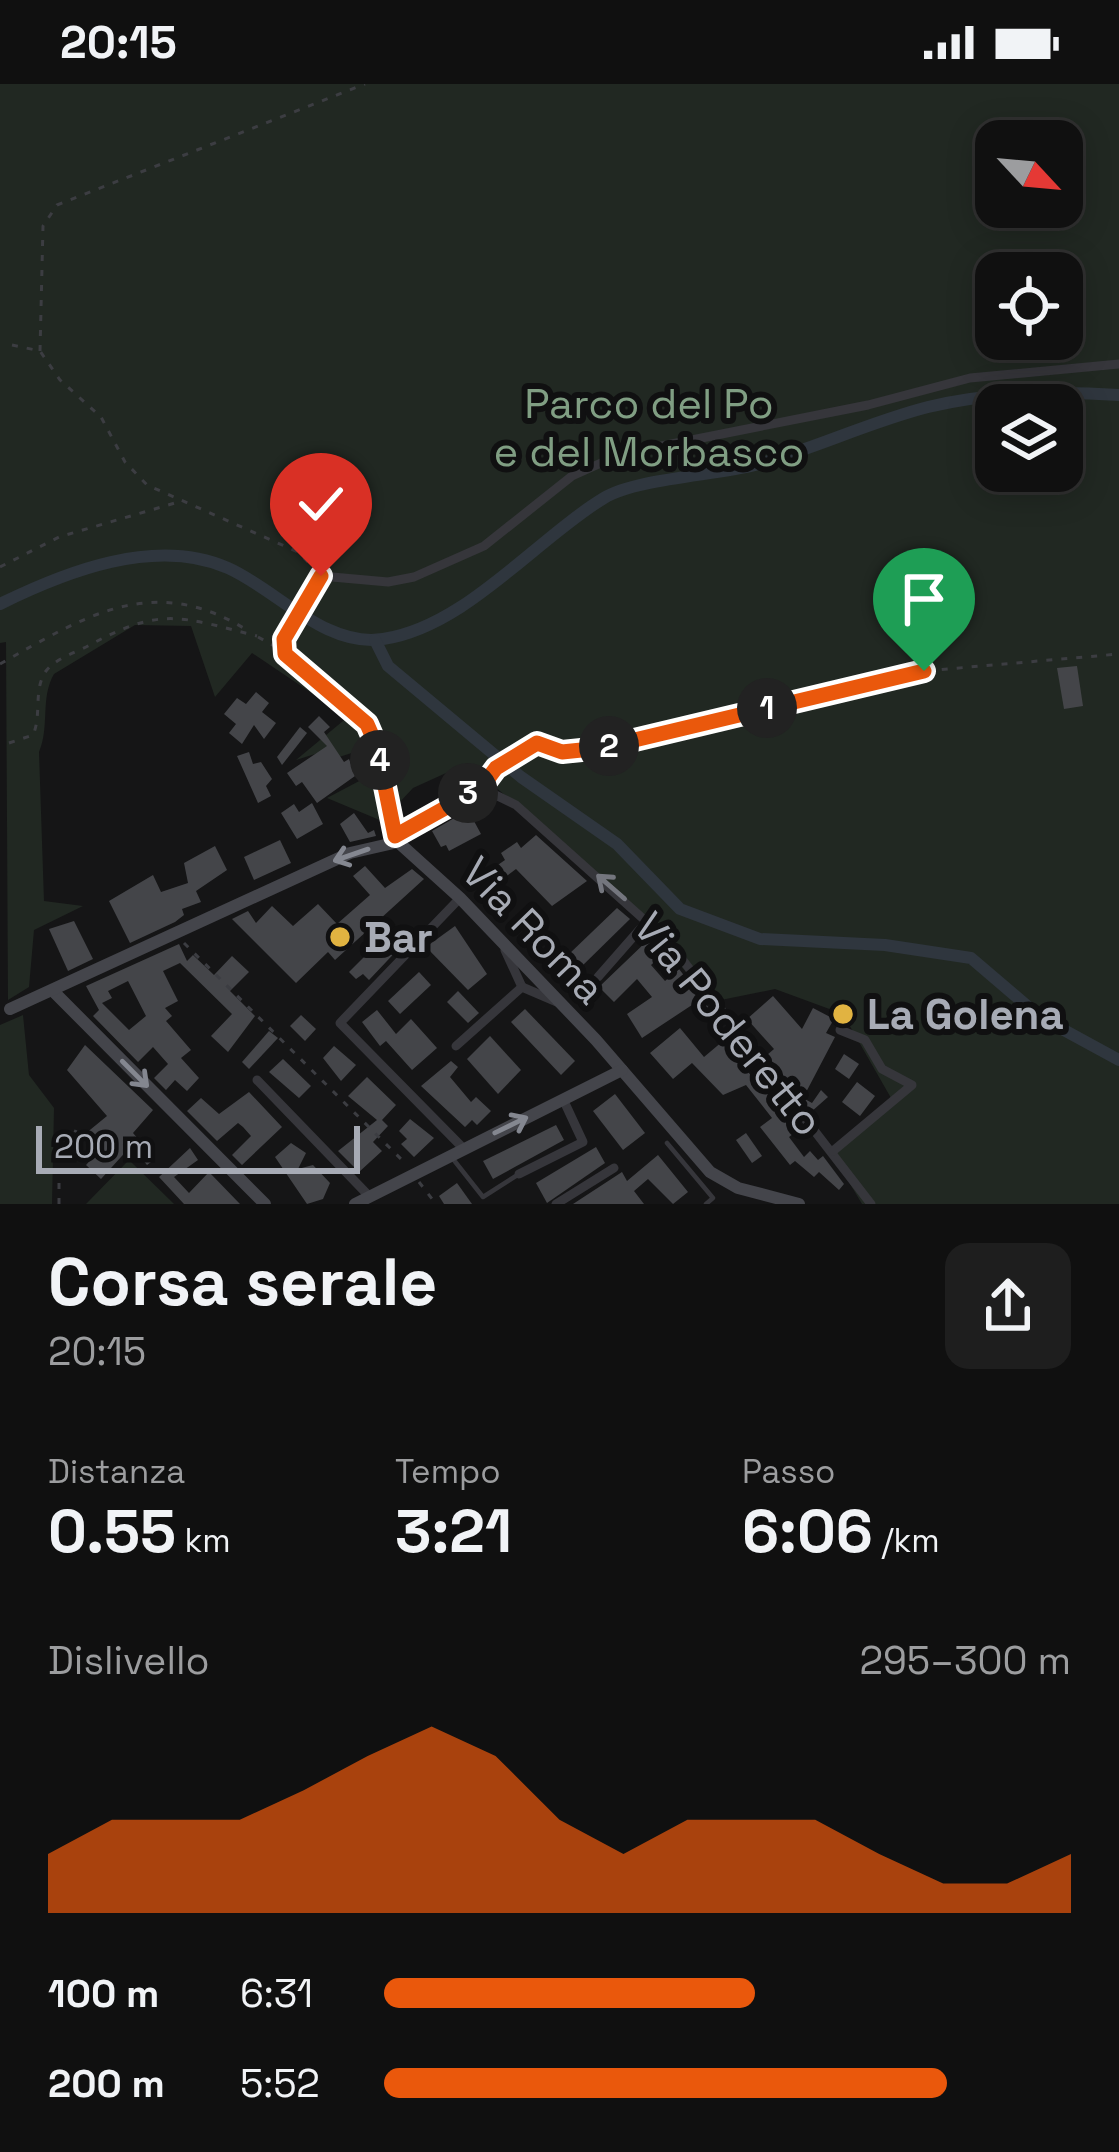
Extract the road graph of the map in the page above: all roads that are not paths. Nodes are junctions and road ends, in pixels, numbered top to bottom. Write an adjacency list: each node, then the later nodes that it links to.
1 (1119, 364): 2 (street)
2 (396, 839): 3 (street, Via Roma); 4 (street, Via Poderetto, one-way to 2); 8 (street, one-way to 8)
3 (460, 898): 5 (street, Via Roma); 18 (street)
4 (648, 920): 6 (street); 17 (street, Via Poderetto)
5 (500, 940): 7 (street); 9 (street, Via Roma)
6 (598, 976)
7 (522, 987): 9 (street); 12 (street)
8 (53, 991): 10 (street); 22 (street, one-way to 22)
9 (562, 1004): 13 (street, Via Roma)
10 (10, 1009)
11 (840, 1030): 17 (street)
12 (456, 1046)
13 (622, 1070): 15 (street); 26 (street, Via Roma)
14 (257, 1080): 21 (street)
15 (562, 1099): 18 (street, one-way to 15); 20 (street)
16 (668, 1142): 25 (lane)
17 (833, 1151): 27 (street, Via Poderetto)
18 (456, 1152): 20 (lane); 21 (street)
19 (614, 1168): 24 (street)
20 (519, 1174)
21 (372, 1199): 23 (street)
22 (265, 1204)
23 (355, 1204)
24 (556, 1204)
25 (706, 1204)
26 (800, 1204)
27 (871, 1204)

